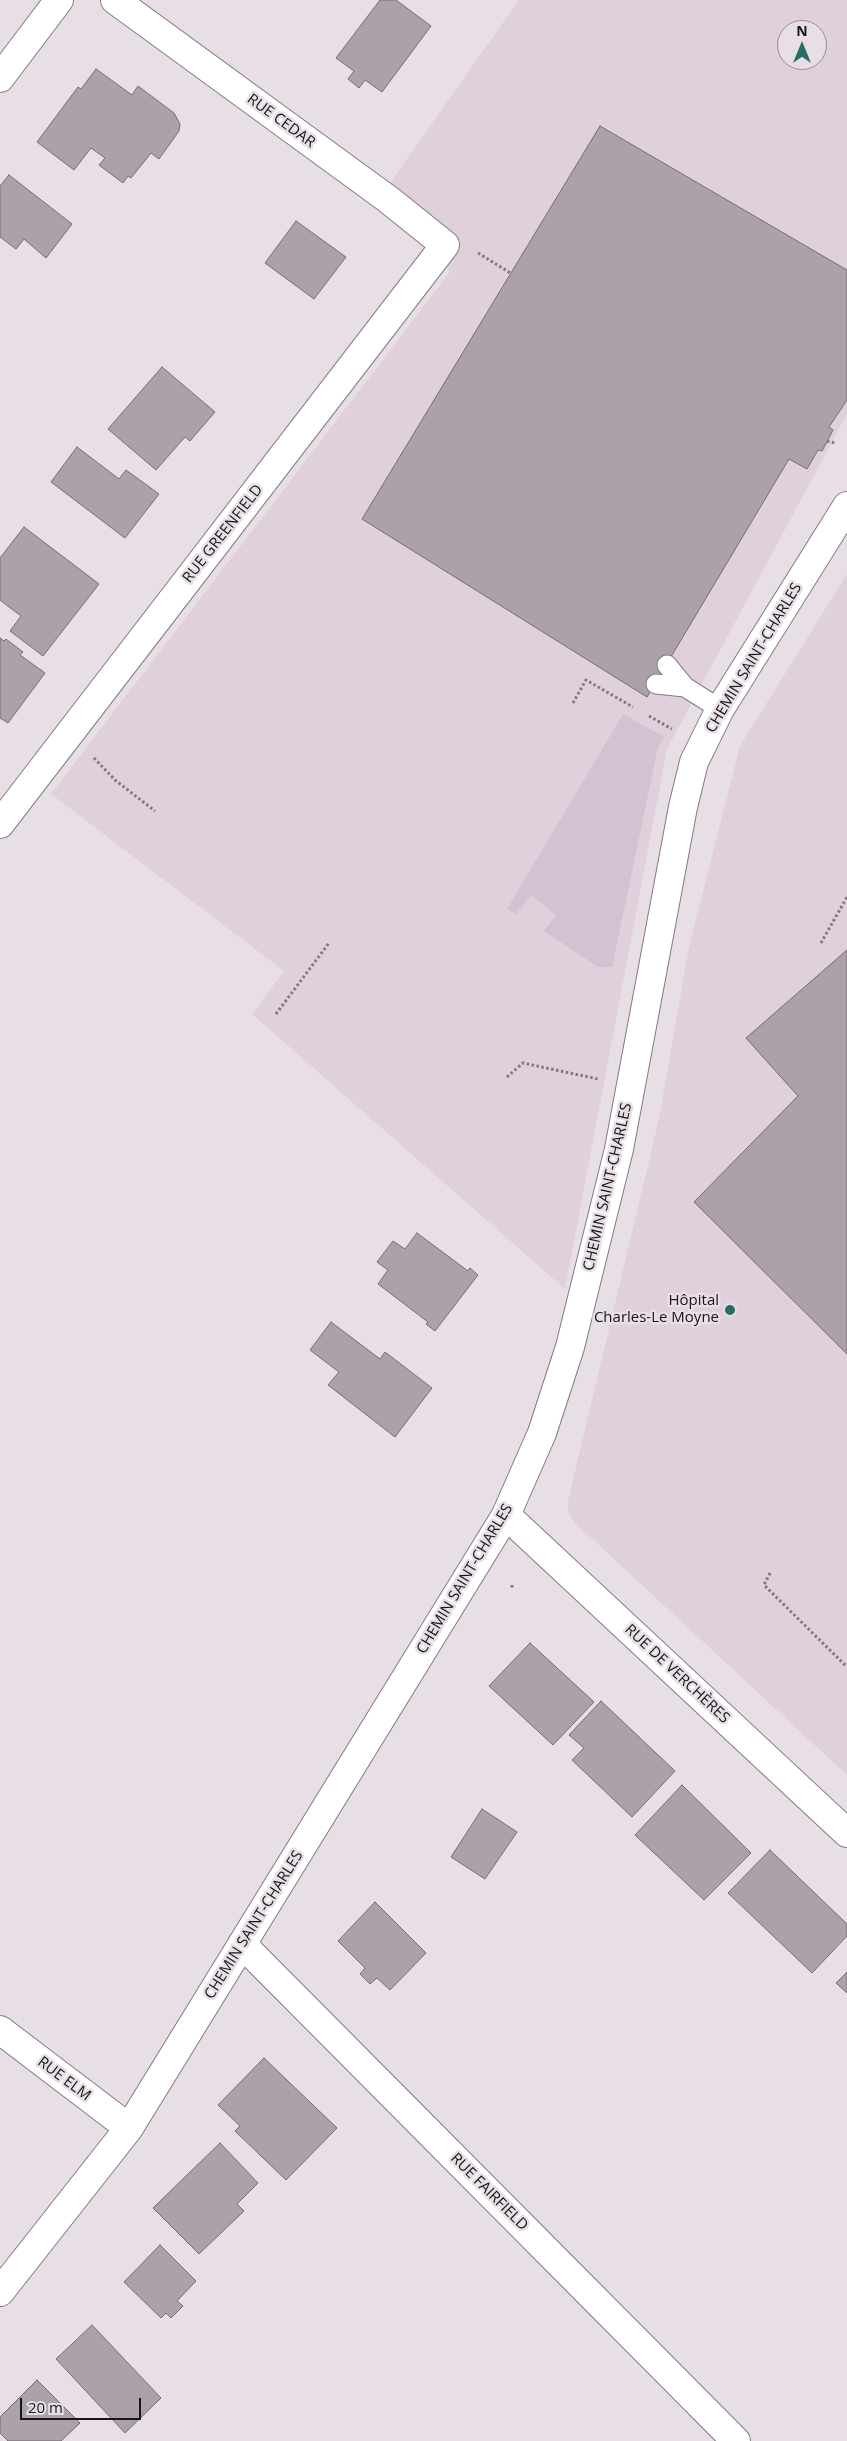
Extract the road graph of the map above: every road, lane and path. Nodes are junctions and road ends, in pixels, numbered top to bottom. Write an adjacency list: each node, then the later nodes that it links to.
1 (59, 0): 3 (street)
2 (115, 0): 4 (street, RUE CEDAR)
3 (0, 78)
4 (458, 247): 5 (path); 17 (street, RUE GREENFIELD)
5 (512, 274)
6 (827, 441): 7 (path)
7 (835, 443)
8 (847, 506): 14 (street, CHEMIN SAINT-CHARLES)
9 (667, 665): 11 (lane)
10 (656, 684): 11 (lane)
11 (685, 687): 14 (lane)
12 (573, 703): 13 (path)
13 (636, 708)
14 (720, 709): 26 (street, CHEMIN SAINT-CHARLES)
15 (644, 713): 16 (path)
16 (677, 731)
17 (70, 733): 18 (path); 19 (street, RUE GREENFIELD)
18 (155, 811)
19 (0, 824)
20 (847, 897): 22 (path)
21 (329, 943): 23 (path)
22 (821, 943)
23 (276, 1014)
24 (507, 1076): 25 (path)
25 (600, 1079)
26 (506, 1515): 29 (street, RUE DE VERCHÈRES); 30 (street, CHEMIN SAINT-CHARLES)
27 (770, 1572): 28 (path)
28 (847, 1667)
29 (847, 1833)
30 (242, 1944): 32 (street, CHEMIN SAINT-CHARLES); 34 (street, RUE FAIRFIELD)
31 (0, 2030): 32 (street, RUE ELM)
32 (129, 2128): 33 (street, CHEMIN SAINT-CHARLES)
33 (0, 2292)
34 (736, 2441)

